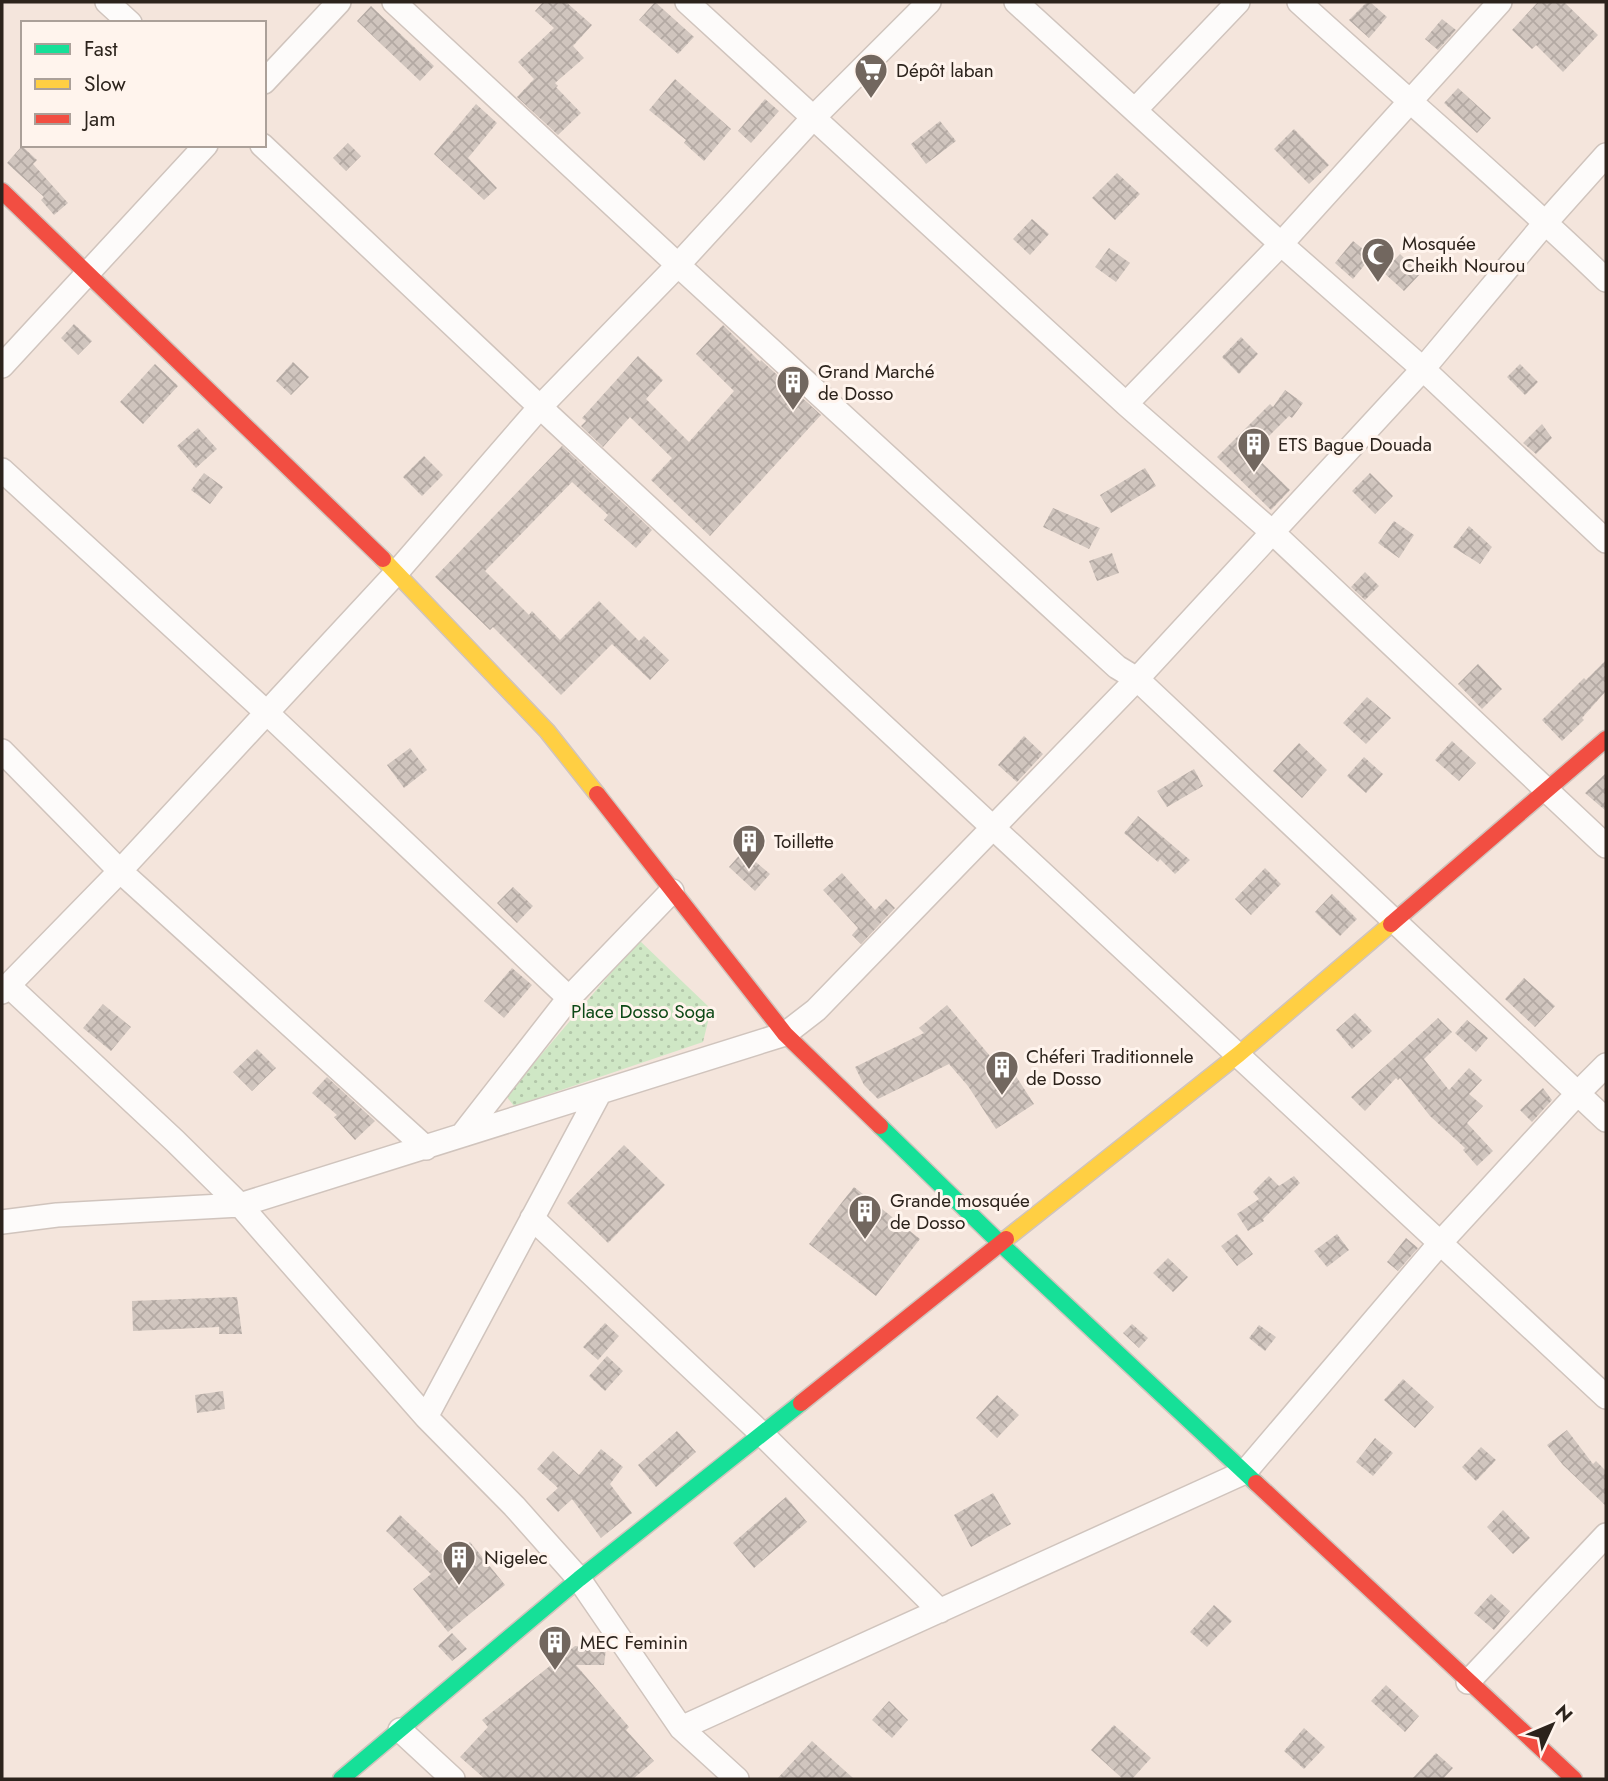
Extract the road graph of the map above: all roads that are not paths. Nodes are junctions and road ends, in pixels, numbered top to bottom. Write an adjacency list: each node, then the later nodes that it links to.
1 (107, 2): 10 (street)
2 (339, 2): 11 (street)
3 (394, 2): 21 (street)
4 (687, 2): 14 (street)
5 (929, 2): 14 (street)
6 (1016, 2): 13 (street)
7 (1238, 2): 13 (street)
8 (1299, 2): 12 (street)
9 (1500, 2): 12 (street)
10 (128, 21)
11 (266, 80)
12 (1408, 102): 19 (street); 20 (street)
13 (1135, 110): 20 (street)
14 (813, 118): 21 (street); 26 (street)
15 (204, 147): 22 (street)
16 (264, 147): 27 (street)
17 (1606, 155): 19 (street)
18 (2, 191): 22 (street)
19 (1546, 222): 23 (street); 25 (street)
20 (1281, 244): 25 (street); 26 (street)
21 (677, 265): 27 (street); 32 (street)
22 (88, 272): 24 (street); 31 (street)
23 (1606, 280)
24 (2, 366)
25 (1423, 369): 29 (street); 30 (street)
26 (1126, 404): 29 (street)
27 (540, 407): 31 (street); 37 (street)
28 (2, 470): 33 (street)
29 (1271, 531): 32 (street); 36 (street)
30 (1606, 541)
31 (397, 572): 33 (street); 40 (street)
32 (1137, 679): 37 (street); 41 (street)
33 (266, 712): 39 (street); 43 (street)
34 (1606, 739): 36 (street)
35 (2, 751): 39 (street)
36 (1546, 791): 38 (street); 41 (street)
37 (994, 827): 44 (street); 45 (street)
38 (1606, 846)
39 (120, 871): 42 (street); 51 (street)
40 (672, 891): 43 (street); 44 (street)
41 (1394, 922): 45 (street); 48 (street)
42 (5, 989): 52 (street)
43 (569, 998): 50 (street)
44 (785, 1034): 47 (street); 56 (street)
45 (1239, 1054): 55 (street); 56 (street)
46 (1606, 1065): 48 (street)
47 (600, 1092): 50 (street); 53 (street)
48 (1578, 1093): 49 (street); 55 (street)
49 (1606, 1120)
50 (462, 1135): 51 (street)
51 (426, 1148): 52 (street)
52 (240, 1205): 54 (street); 58 (street)
53 (533, 1218): 58 (street); 59 (street)
54 (2, 1222)
55 (1441, 1242): 57 (street); 60 (street)
56 (1001, 1244): 59 (street); 60 (street)
57 (1606, 1396)
58 (426, 1417): 62 (street)
59 (762, 1434): 62 (street); 63 (street)
60 (1245, 1472): 63 (street); 64 (street)
61 (1606, 1535): 64 (street)
62 (579, 1579): 65 (street); 66 (street)
63 (940, 1611): 65 (street)
64 (1468, 1682): 70 (street)
65 (681, 1728): 69 (street)
66 (400, 1730): 67 (street); 68 (street)
67 (341, 1779)
68 (453, 1779)
69 (737, 1779)
70 (1574, 1779)

